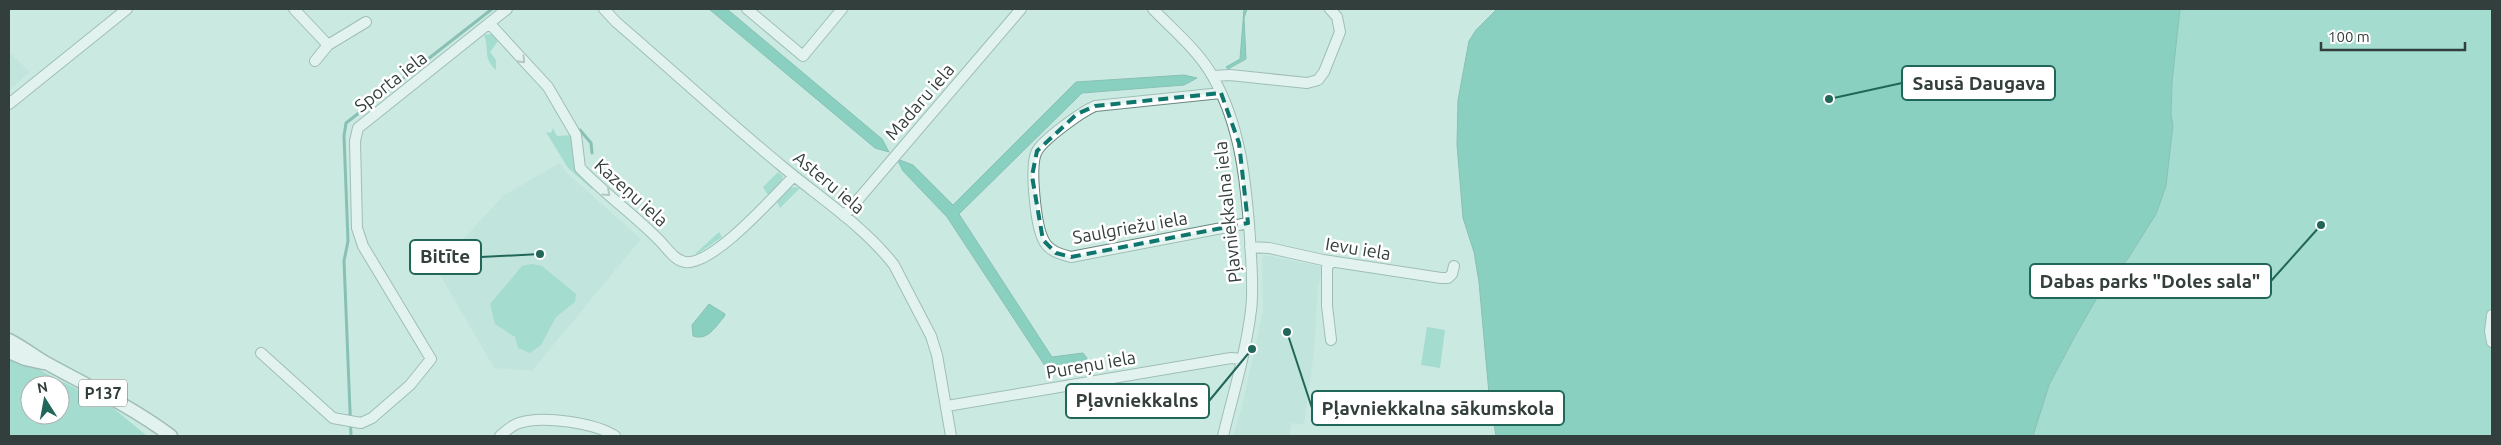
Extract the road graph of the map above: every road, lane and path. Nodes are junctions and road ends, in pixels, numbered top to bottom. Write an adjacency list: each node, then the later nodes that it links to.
1 (127, 9): 16 (street)
2 (294, 9): 12 (street)
3 (507, 9): 11 (street, Sporta iela)
4 (604, 9): 17 (street, Asteru iela)
5 (747, 9): 6 (street)
6 (842, 9)
7 (1021, 9): 18 (street, Madaru iela)
8 (1153, 9): 14 (street, Pļavniekkalna iela)
9 (1330, 9): 14 (street)
10 (366, 22): 12 (street)
11 (490, 24): 17 (street, Kazeņu iela, one-way to 17); 28 (street, Sporta iela)
12 (328, 45): 13 (street)
13 (315, 61)
14 (1213, 76): 15 (street, Pļavniekkalna iela)
15 (1221, 93): 19 (street, Pļavniekkalna iela); 19 (street, Saulgriežu iela)
16 (9, 104)
17 (794, 176): 18 (street, Asteru iela)
18 (844, 216): 31 (street, Asteru iela)
19 (1248, 223): 20 (street, Pļavniekkalna iela)
20 (1250, 247): 21 (street, Ievu iela); 29 (street, Pļavniekkalna iela)
21 (1331, 262): 22 (street, Ievu iela); 25 (street)
22 (1454, 266)
23 (2492, 315): 26 (street)
24 (9, 340): 30 (main road, P137)
25 (1331, 340)
26 (2492, 342)
27 (9, 352): 30 (main road, P137)
28 (261, 353)
29 (1241, 359): 31 (street, Pureņu iela); 36 (street, Pļavniekkalna iela)
30 (46, 363): 32 (main road, P137)
31 (947, 406): 35 (street, Asteru iela)
32 (171, 436)
33 (500, 436): 34 (street)
34 (615, 436)
35 (950, 436)
36 (1223, 436)

